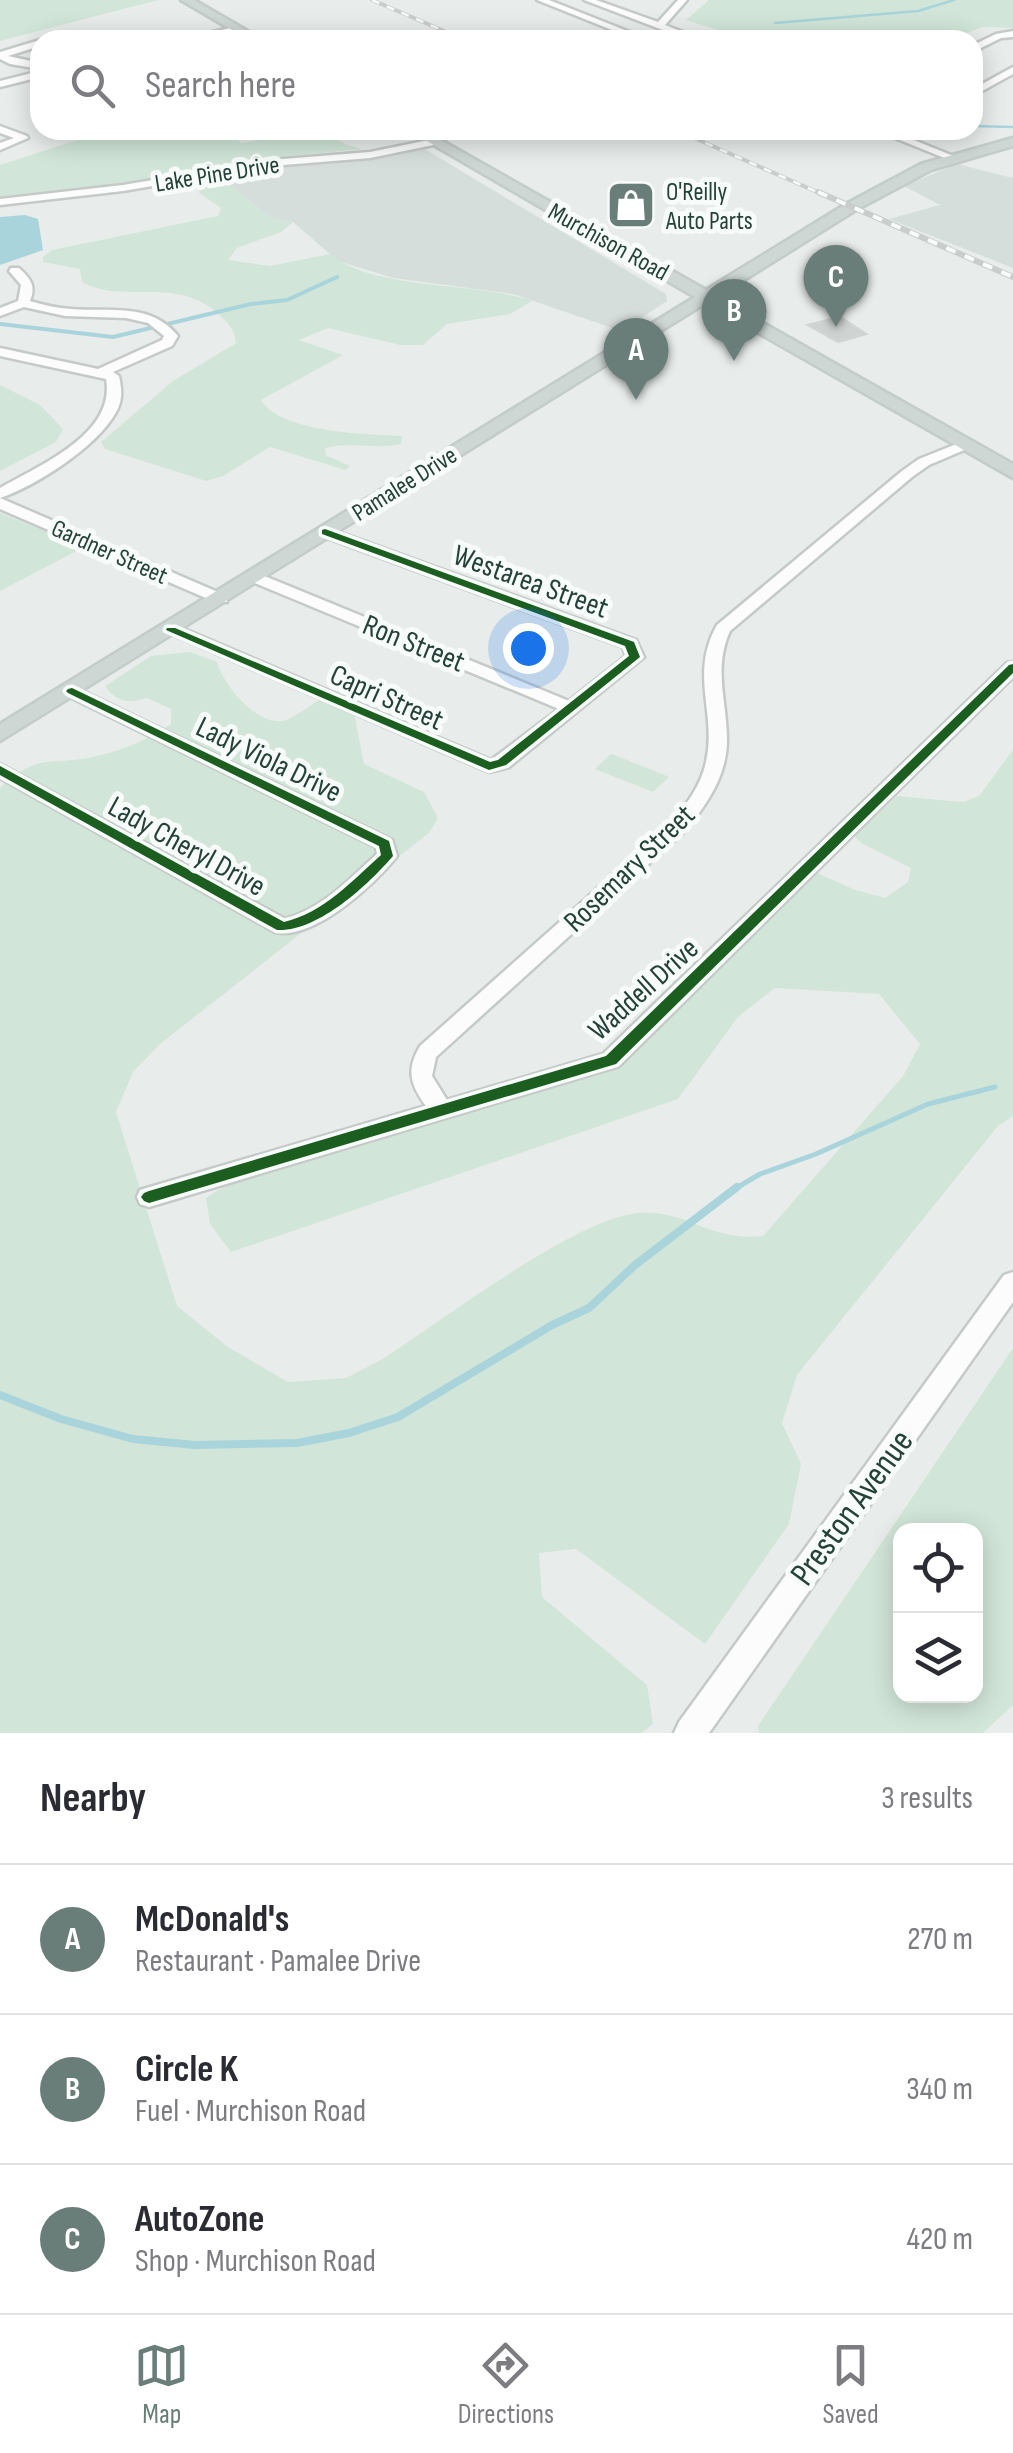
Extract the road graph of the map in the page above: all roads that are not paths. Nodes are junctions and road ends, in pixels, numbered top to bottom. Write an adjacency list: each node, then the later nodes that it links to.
1 (186, 0): 6 (main road)
2 (588, 0): 5 (street)
3 (548, 1): 8 (street)
4 (679, 1): 5 (street)
5 (659, 26): 9 (street)
6 (238, 29): 7 (street)
7 (233, 30)
8 (620, 30)
9 (670, 30)
10 (1013, 34): 11 (street)
11 (983, 44)
12 (30, 46): 13 (street)
13 (30, 65)
14 (1013, 70): 17 (street)
15 (30, 76): 16 (street)
16 (0, 84)
17 (983, 86)
18 (0, 129): 23 (street)
19 (431, 140): 21 (main road, Murchison Road)
20 (916, 140): 24 (street)
21 (434, 142): 25 (street, Lake Pine Drive); 27 (main road, Murchison Road)
22 (1013, 142): 24 (main road, Pamalee Drive)
23 (0, 147)
24 (951, 157): 27 (main road, Pamalee Drive)
25 (0, 202)
26 (14, 271): 28 (street)
27 (707, 296): 32 (main road, Murchison Road); 36 (main road, Pamalee Drive)
28 (23, 303): 29 (street); 31 (street)
29 (0, 312)
30 (0, 352): 31 (street)
31 (102, 372): 34 (street)
32 (964, 445): 33 (main road, Murchison Road); 46 (street, Rosemary Street)
33 (1013, 472)
34 (0, 494)
35 (0, 503): 38 (street, Gardner Street)
36 (326, 532): 37 (main road, Pamalee Drive); 42 (street, Westarea Street)
37 (256, 578): 38 (main road, Pamalee Drive); 42 (street, Ron Street)
38 (220, 599): 39 (main road, Pamalee Drive)
39 (171, 630): 41 (main road, Pamalee Drive); 42 (street, Capri Street)
40 (1013, 667): 46 (street, Waddell Drive)
41 (72, 690): 43 (main road, Pamalee Drive); 45 (street, Lady Viola Drive)
42 (572, 708)
43 (0, 734)
44 (0, 770): 45 (street, Lady Cheryl Drive)
45 (348, 892)
46 (443, 1111): 47 (street, Waddell Drive)
47 (150, 1197)
48 (1013, 1282): 49 (street, Preston Avenue)
49 (690, 1733)

